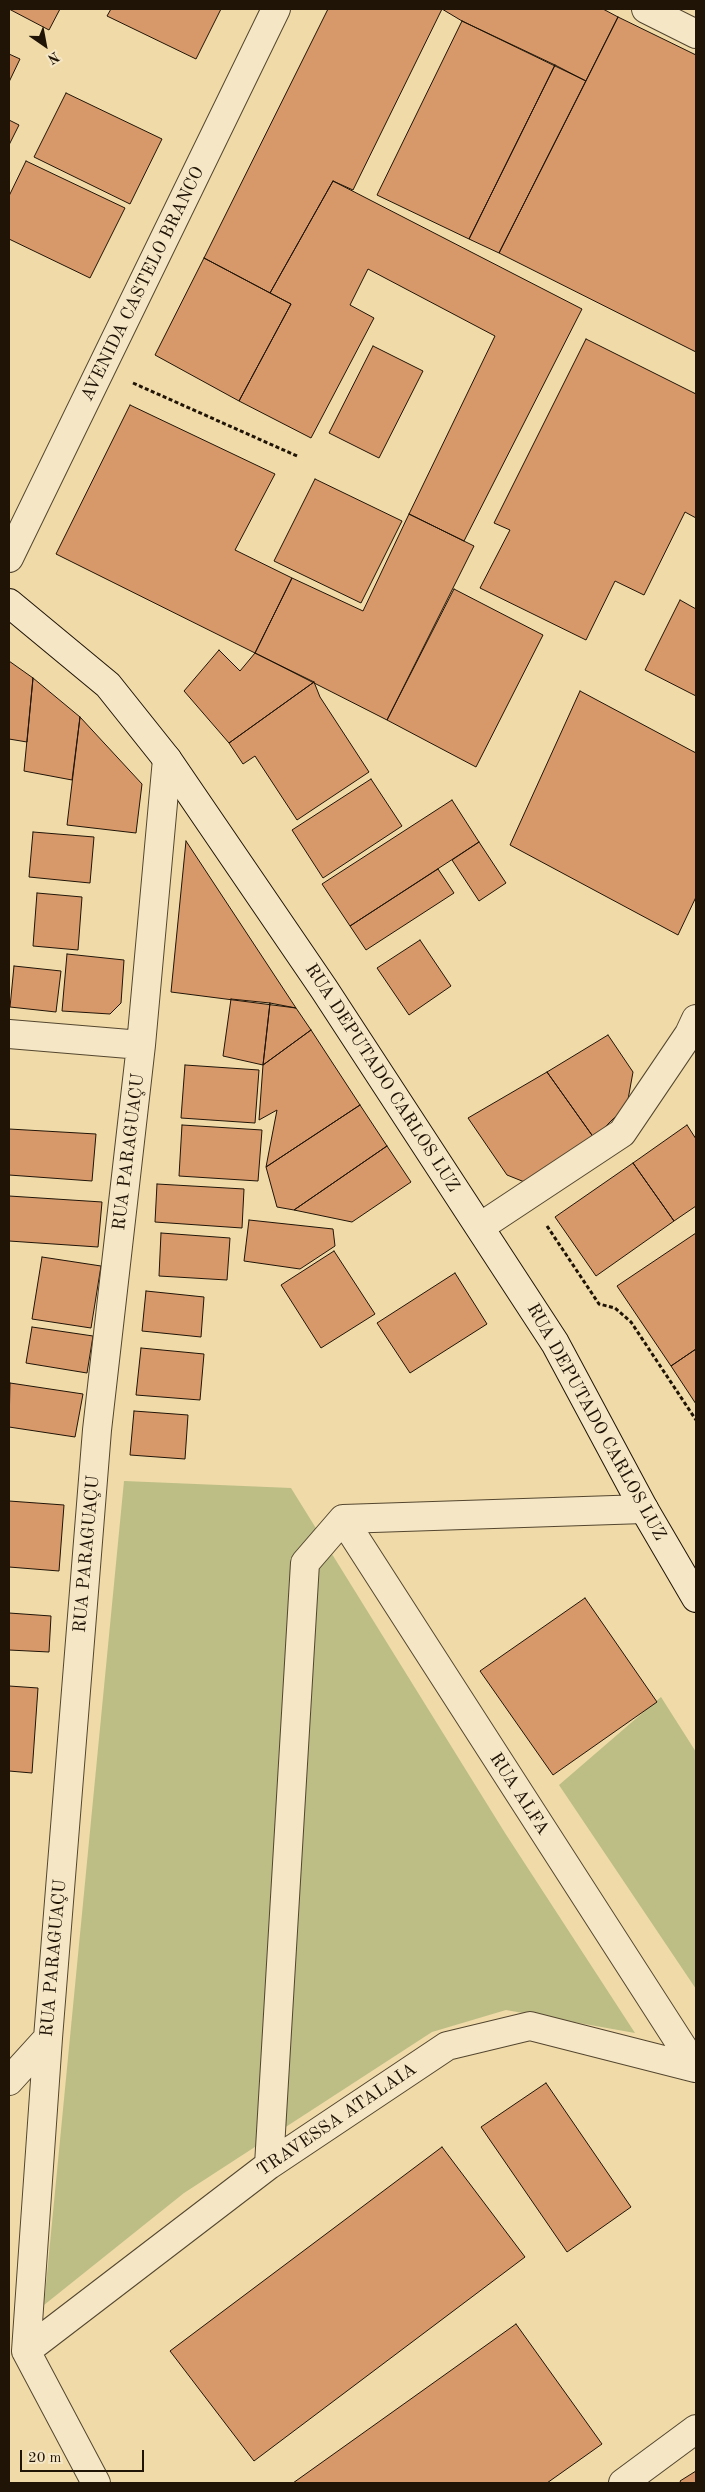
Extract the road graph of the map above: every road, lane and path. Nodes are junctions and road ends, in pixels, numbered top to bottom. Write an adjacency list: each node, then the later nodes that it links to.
1 (276, 9): 4 (street, AVENIDA CASTELO BRANCO)
2 (646, 9): 3 (street)
3 (693, 25)
4 (101, 369): 5 (path); 6 (street, AVENIDA CASTELO BRANCO)
5 (297, 456)
6 (9, 558)
7 (9, 603): 8 (street, RUA DEPUTADO CARLOS LUZ)
8 (167, 759): 11 (street, RUA PARAGUAÇU); 13 (street, RUA DEPUTADO CARLOS LUZ)
9 (9, 1034): 11 (street)
10 (694, 1034): 12 (street)
11 (141, 1045): 18 (street, RUA PARAGUAÇU)
12 (527, 1196): 13 (street); 14 (path)
13 (480, 1227): 15 (street, RUA DEPUTADO CARLOS LUZ)
14 (696, 1420)
15 (644, 1509): 16 (street); 17 (street, RUA DEPUTADO CARLOS LUZ)
16 (342, 1519): 19 (street, RUA ALFA); 21 (street)
17 (696, 1598)
18 (48, 2038): 20 (street); 22 (street, RUA PARAGUAÇU)
19 (696, 2068): 21 (street, TRAVESSA ATALAIA)
20 (9, 2081)
21 (269, 2165): 22 (street, TRAVESSA ATALAIA)
22 (26, 2351): 24 (street)
23 (696, 2429): 25 (street)
24 (89, 2480)
25 (623, 2483)

